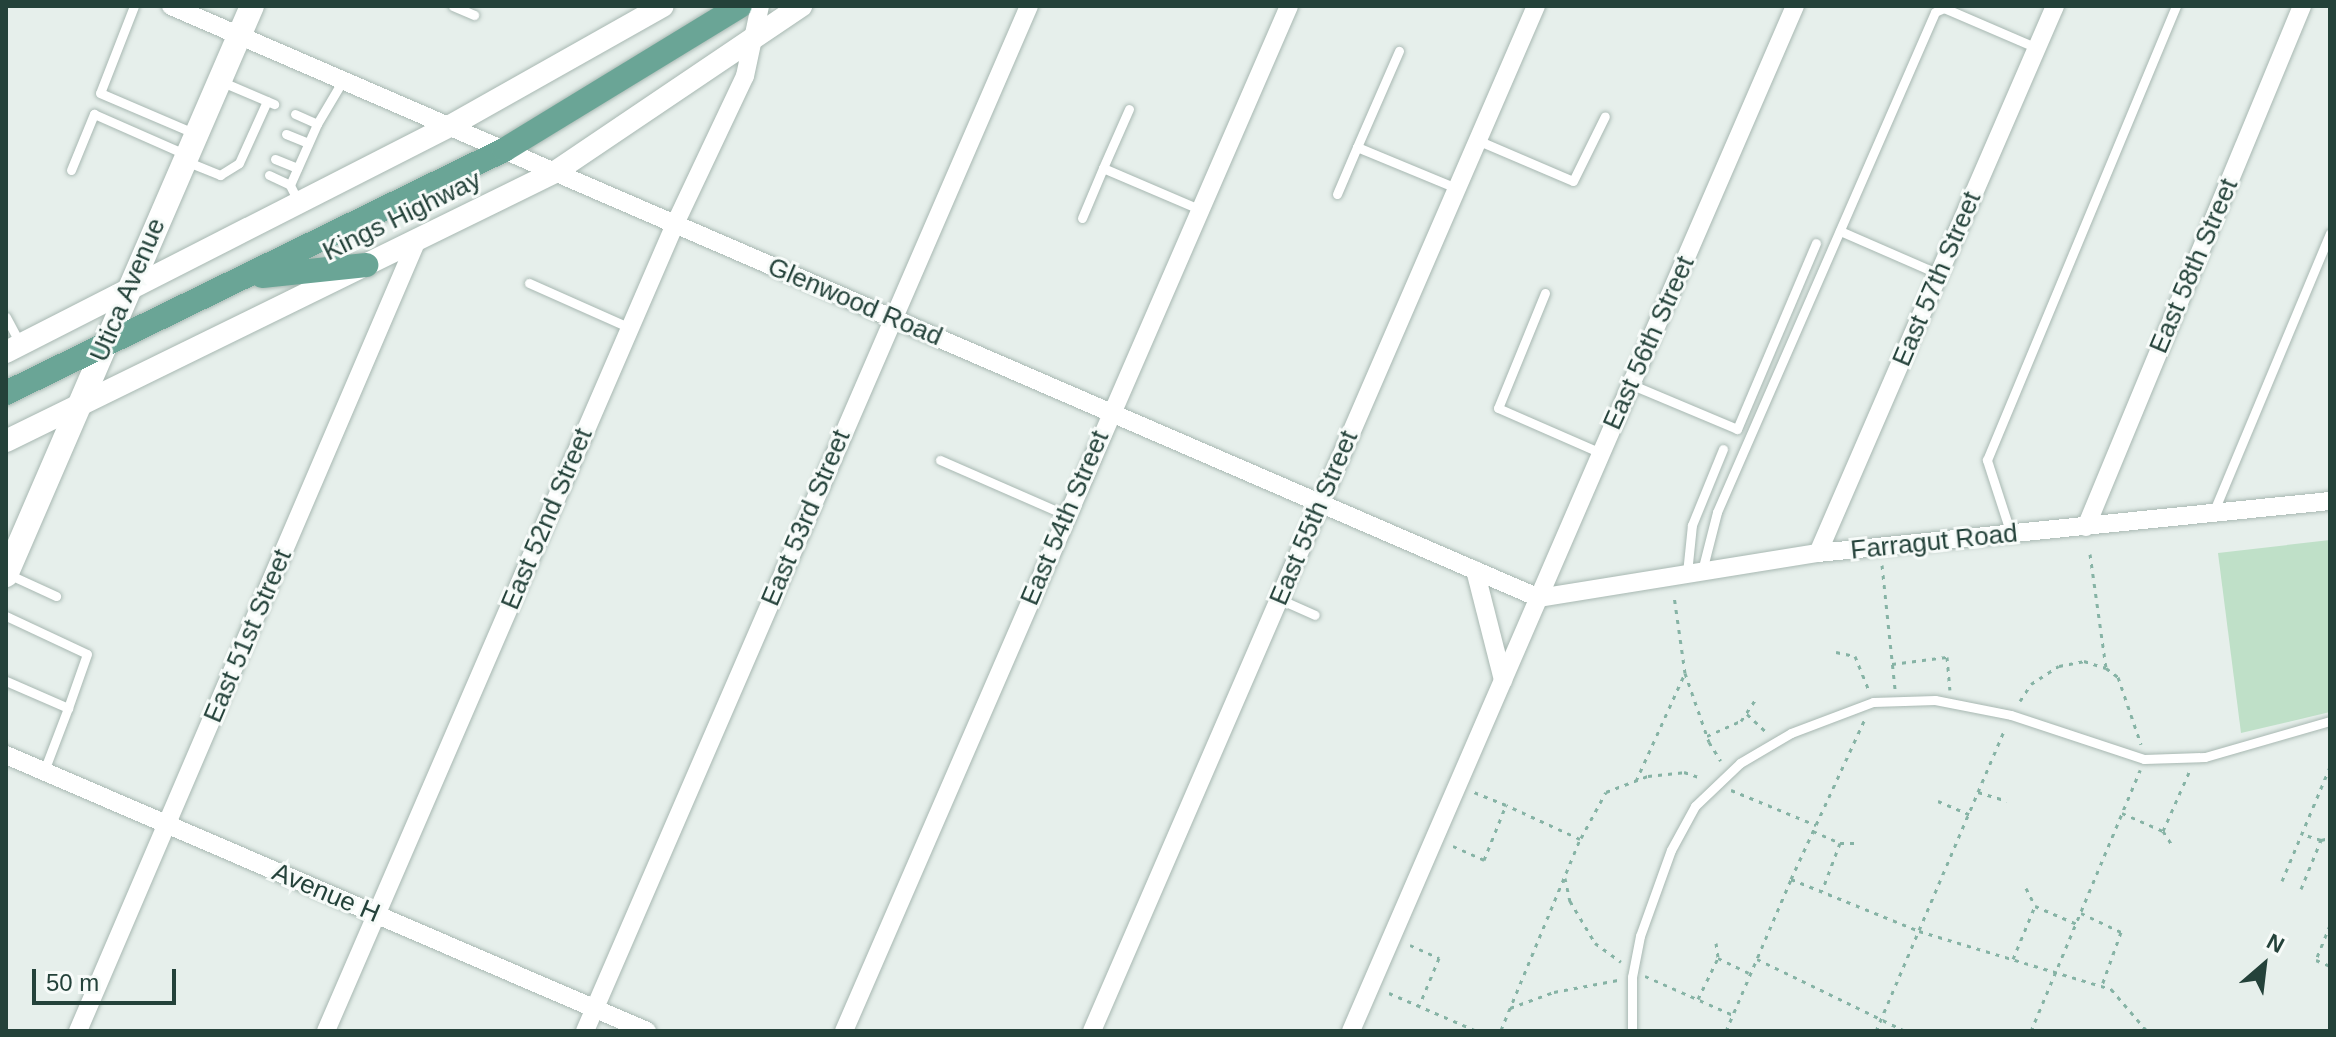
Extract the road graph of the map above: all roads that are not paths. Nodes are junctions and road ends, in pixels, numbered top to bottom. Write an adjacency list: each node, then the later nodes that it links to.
1 (134, 6): 32 (lane)
2 (171, 6): 17 (street, Glenwood Road)
3 (252, 6): 17 (main road, Utica Avenue)
4 (453, 6): 16 (lane)
5 (663, 6): 27 (street)
6 (760, 6): 18 (street, East 52nd Street)
7 (801, 6): 18 (street, Kings Highway)
8 (1029, 6): 57 (street, East 53rd Street)
9 (1289, 6): 43 (street, East 54th Street)
10 (1536, 6): 29 (street, East 55th Street)
11 (1795, 6): 61 (street, East 56th Street)
12 (2055, 6): 19 (street, East 57th Street)
13 (2176, 6): 74 (lane)
14 (2302, 6): 73 (street, East 58th Street)
15 (727, 9): 33 (main road, Kings Highway)
16 (474, 15)
17 (239, 35): 21 (street, Glenwood Road); 22 (main road, Utica Avenue)
18 (756, 36): 38 (street, Kings Highway); 45 (street, East 52nd Street)
19 (2037, 48): 46 (lane); 51 (street, East 57th Street)
20 (1399, 51): 31 (lane)
21 (343, 80): 26 (lane); 27 (street, Glenwood Road)
22 (220, 81): 32 (main road, Utica Avenue); 32 (lane)
23 (1129, 109): 36 (lane)
24 (295, 114): 26 (lane)
25 (1605, 116): 29 (lane)
26 (317, 124): 30 (lane)
27 (450, 126): 33 (street, Glenwood Road); 41 (street)
28 (286, 134): 30 (lane)
29 (1477, 140): 40 (street, East 55th Street)
30 (308, 143): 35 (lane)
31 (1357, 147): 40 (lane); 42 (lane)
32 (189, 150): 37 (lane); 54 (main road, Utica Avenue)
33 (504, 150): 38 (street, Glenwood Road); 52 (main road, Kings Highway)
34 (275, 159): 35 (lane)
35 (297, 168): 41 (lane)
36 (1103, 168): 43 (lane); 44 (lane)
37 (71, 170)
38 (555, 172): 45 (street, Glenwood Road); 48 (street, Kings Highway)
39 (269, 175): 41 (lane)
40 (1456, 188): 70 (street, East 55th Street)
41 (294, 193): 54 (street)
42 (1337, 194)
43 (1199, 209): 64 (street, East 54th Street)
44 (1082, 218)
45 (675, 224): 57 (street, Glenwood Road); 58 (street, East 52nd Street)
46 (1840, 231): 51 (lane); 77 (lane)
47 (2330, 233): 71 (lane)
48 (417, 240): 50 (street, Kings Highway); 90 (street, East 51st Street)
49 (1816, 243): 61 (lane)
50 (366, 265): 52 (main road); 63 (street, Kings Highway)
51 (1939, 274): 75 (street, East 57th Street)
52 (244, 278): 59 (main road, Kings Highway)
53 (529, 283): 58 (lane)
54 (127, 290): 59 (main road, Utica Avenue); 60 (street)
55 (1545, 293): 67 (lane)
56 (6, 317): 60 (lane)
57 (893, 318): 64 (street, Glenwood Road); 92 (street, East 53rd Street)
58 (630, 328): 91 (street, East 52nd Street)
59 (104, 347): 62 (main road, Kings Highway); 63 (main road, Utica Avenue)
60 (14, 348)
61 (1630, 384): 67 (street, East 56th Street)
62 (6, 393)
63 (79, 406): 65 (street, Kings Highway); 78 (main road, Utica Avenue)
64 (1111, 412): 70 (street, Glenwood Road); 72 (street, East 54th Street)
65 (6, 441)
66 (1723, 449): 77 (lane)
67 (1601, 453): 80 (street, East 56th Street)
68 (940, 460): 72 (lane)
69 (2330, 501): 71 (street, Farragut Road)
70 (1321, 503): 76 (street, Glenwood Road); 81 (street, East 55th Street)
71 (2213, 513): 73 (street, Farragut Road)
72 (1066, 515): 97 (street, East 54th Street)
73 (2086, 527): 74 (street, Farragut Road)
74 (2011, 534): 75 (street, Farragut Road)
75 (1818, 553): 77 (street, Farragut Road)
76 (1475, 570): 80 (street, Glenwood Road); 84 (street)
77 (1687, 573): 80 (street, Farragut Road)
78 (6, 574): 79 (lane)
79 (56, 596)
80 (1539, 598): 84 (street, East 56th Street)
81 (1279, 599): 82 (lane); 98 (street, East 55th Street)
82 (1315, 615)
83 (6, 616): 86 (lane)
84 (1503, 680): 99 (street, East 56th Street)
85 (6, 681): 86 (lane)
86 (68, 708): 89 (lane)
87 (2330, 721): 100 (lane)
88 (6, 755): 89 (street, Avenue H)
89 (44, 771): 90 (street, Avenue H)
90 (167, 824): 91 (street, Avenue H); 93 (street, East 51st Street)
91 (377, 915): 92 (street, Avenue H); 94 (street, East 52nd Street)
92 (595, 1009): 95 (street, East 53rd Street); 96 (street, Avenue H)
93 (78, 1031)
94 (326, 1031)
95 (585, 1031)
96 (647, 1031)
97 (844, 1031)
98 (1092, 1031)
99 (1351, 1031)
100 (1632, 1031)

